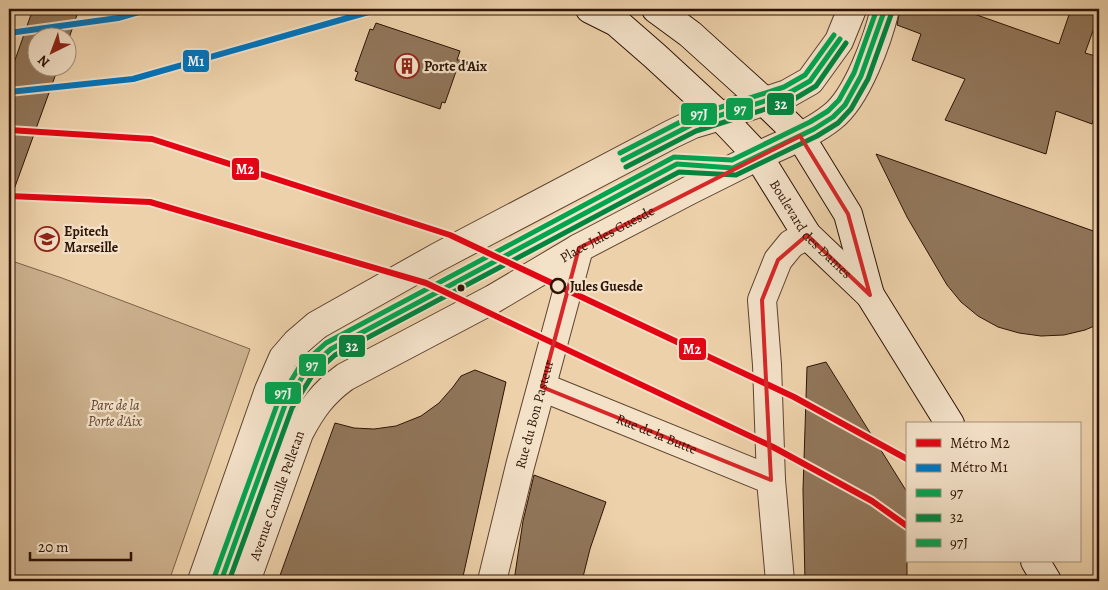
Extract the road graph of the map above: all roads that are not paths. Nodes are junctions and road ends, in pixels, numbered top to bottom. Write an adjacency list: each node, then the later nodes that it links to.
1 (590, 9): 6 (street)
2 (656, 9): 5 (street)
3 (852, 9): 5 (street)
4 (885, 9): 7 (street, Place Jules Guesde)
5 (764, 101): 6 (street); 7 (street)
6 (720, 116): 8 (street); 17 (street)
7 (800, 136): 8 (street, Place Jules Guesde); 11 (street, Boulevard des Dames)
8 (758, 156): 9 (street, Boulevard des Dames); 10 (street, Place Jules Guesde)
9 (807, 236): 11 (street, Boulevard des Dames); 15 (street)
10 (580, 248): 12 (street, Rue du Bon Pasteur); 13 (street, Place Jules Guesde)
11 (870, 295): 14 (street, Boulevard des Dames)
12 (542, 387): 15 (street, Rue de la Butte); 19 (street, Rue du Bon Pasteur)
13 (311, 410): 18 (street, Avenue Camille Pelletan)
14 (949, 422)
15 (771, 480): 20 (street)
16 (1036, 562): 21 (street)
17 (202, 581)
18 (246, 581)
19 (492, 581)
20 (780, 581)
21 (1047, 581)

